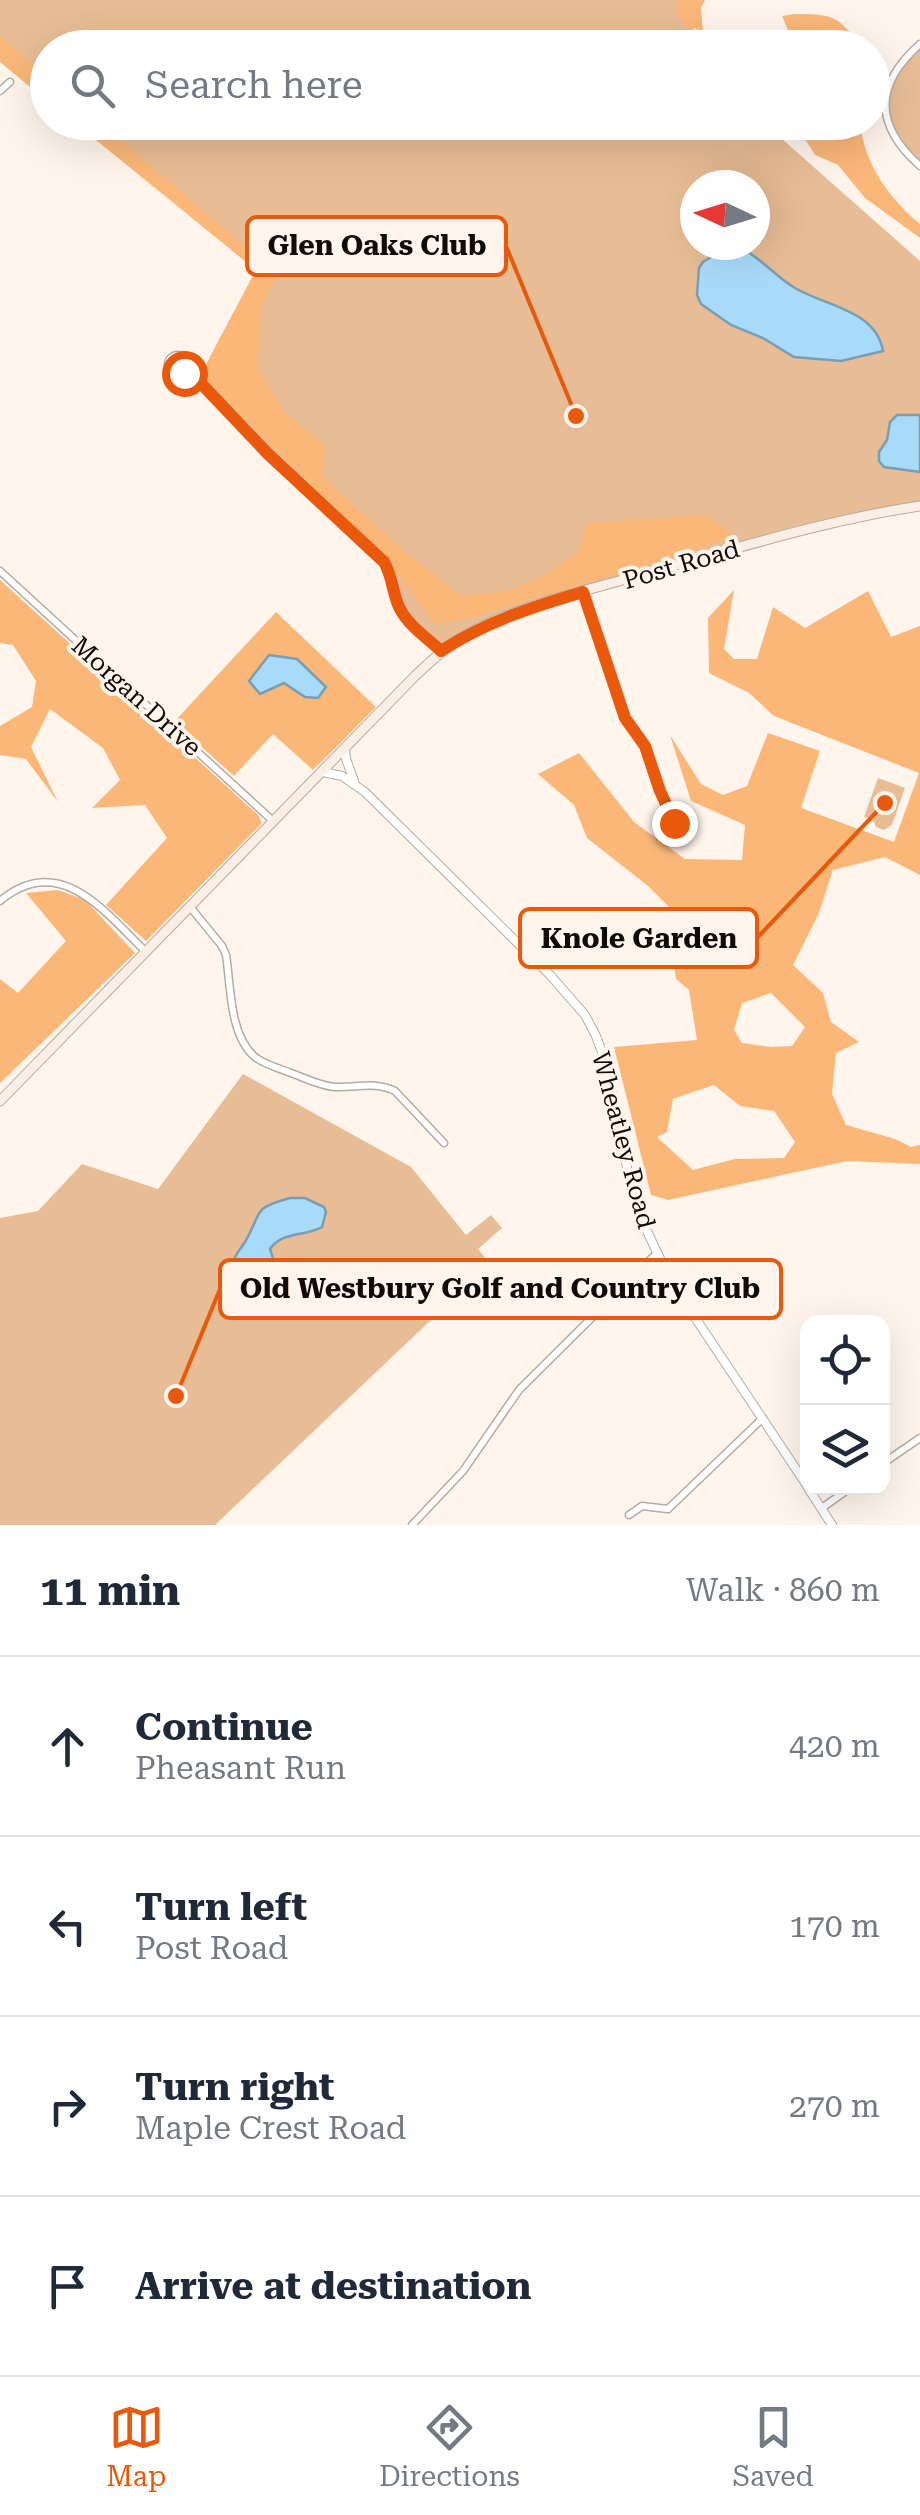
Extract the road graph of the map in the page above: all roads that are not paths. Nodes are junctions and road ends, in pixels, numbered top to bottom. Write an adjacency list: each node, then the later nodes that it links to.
1 (920, 44): 2 (street)
2 (890, 81)
3 (10, 82): 4 (street)
4 (0, 91)
5 (890, 127): 6 (street)
6 (920, 166)
7 (186, 371): 11 (street)
8 (920, 506): 10 (main road, Post Road)
9 (0, 571): 16 (street, Morgan Drive)
10 (583, 592): 11 (main road, Post Road); 15 (street)
11 (441, 651): 12 (main road, Post Road)
12 (346, 749): 13 (main road, Post Road); 14 (street, Wheatley Road)
13 (324, 772): 14 (street, Wheatley Road); 16 (main road)
14 (357, 784): 22 (street, Wheatley Road)
15 (678, 819)
16 (273, 821): 18 (main road)
17 (0, 901): 19 (street)
18 (190, 908): 19 (main road); 21 (street)
19 (147, 952): 20 (main road)
20 (0, 1101)
21 (444, 1143)
22 (657, 1253): 23 (street, Wheatley Road); 31 (street)
23 (763, 1418): 26 (street, Wheatley Road); 30 (street)
24 (920, 1438): 25 (street)
25 (890, 1459)
26 (800, 1475)
27 (813, 1495): 29 (street, Wheatley Road)
28 (840, 1495): 29 (street)
29 (822, 1508): 32 (street, Wheatley Road)
30 (629, 1515)
31 (412, 1525)
32 (832, 1525)

